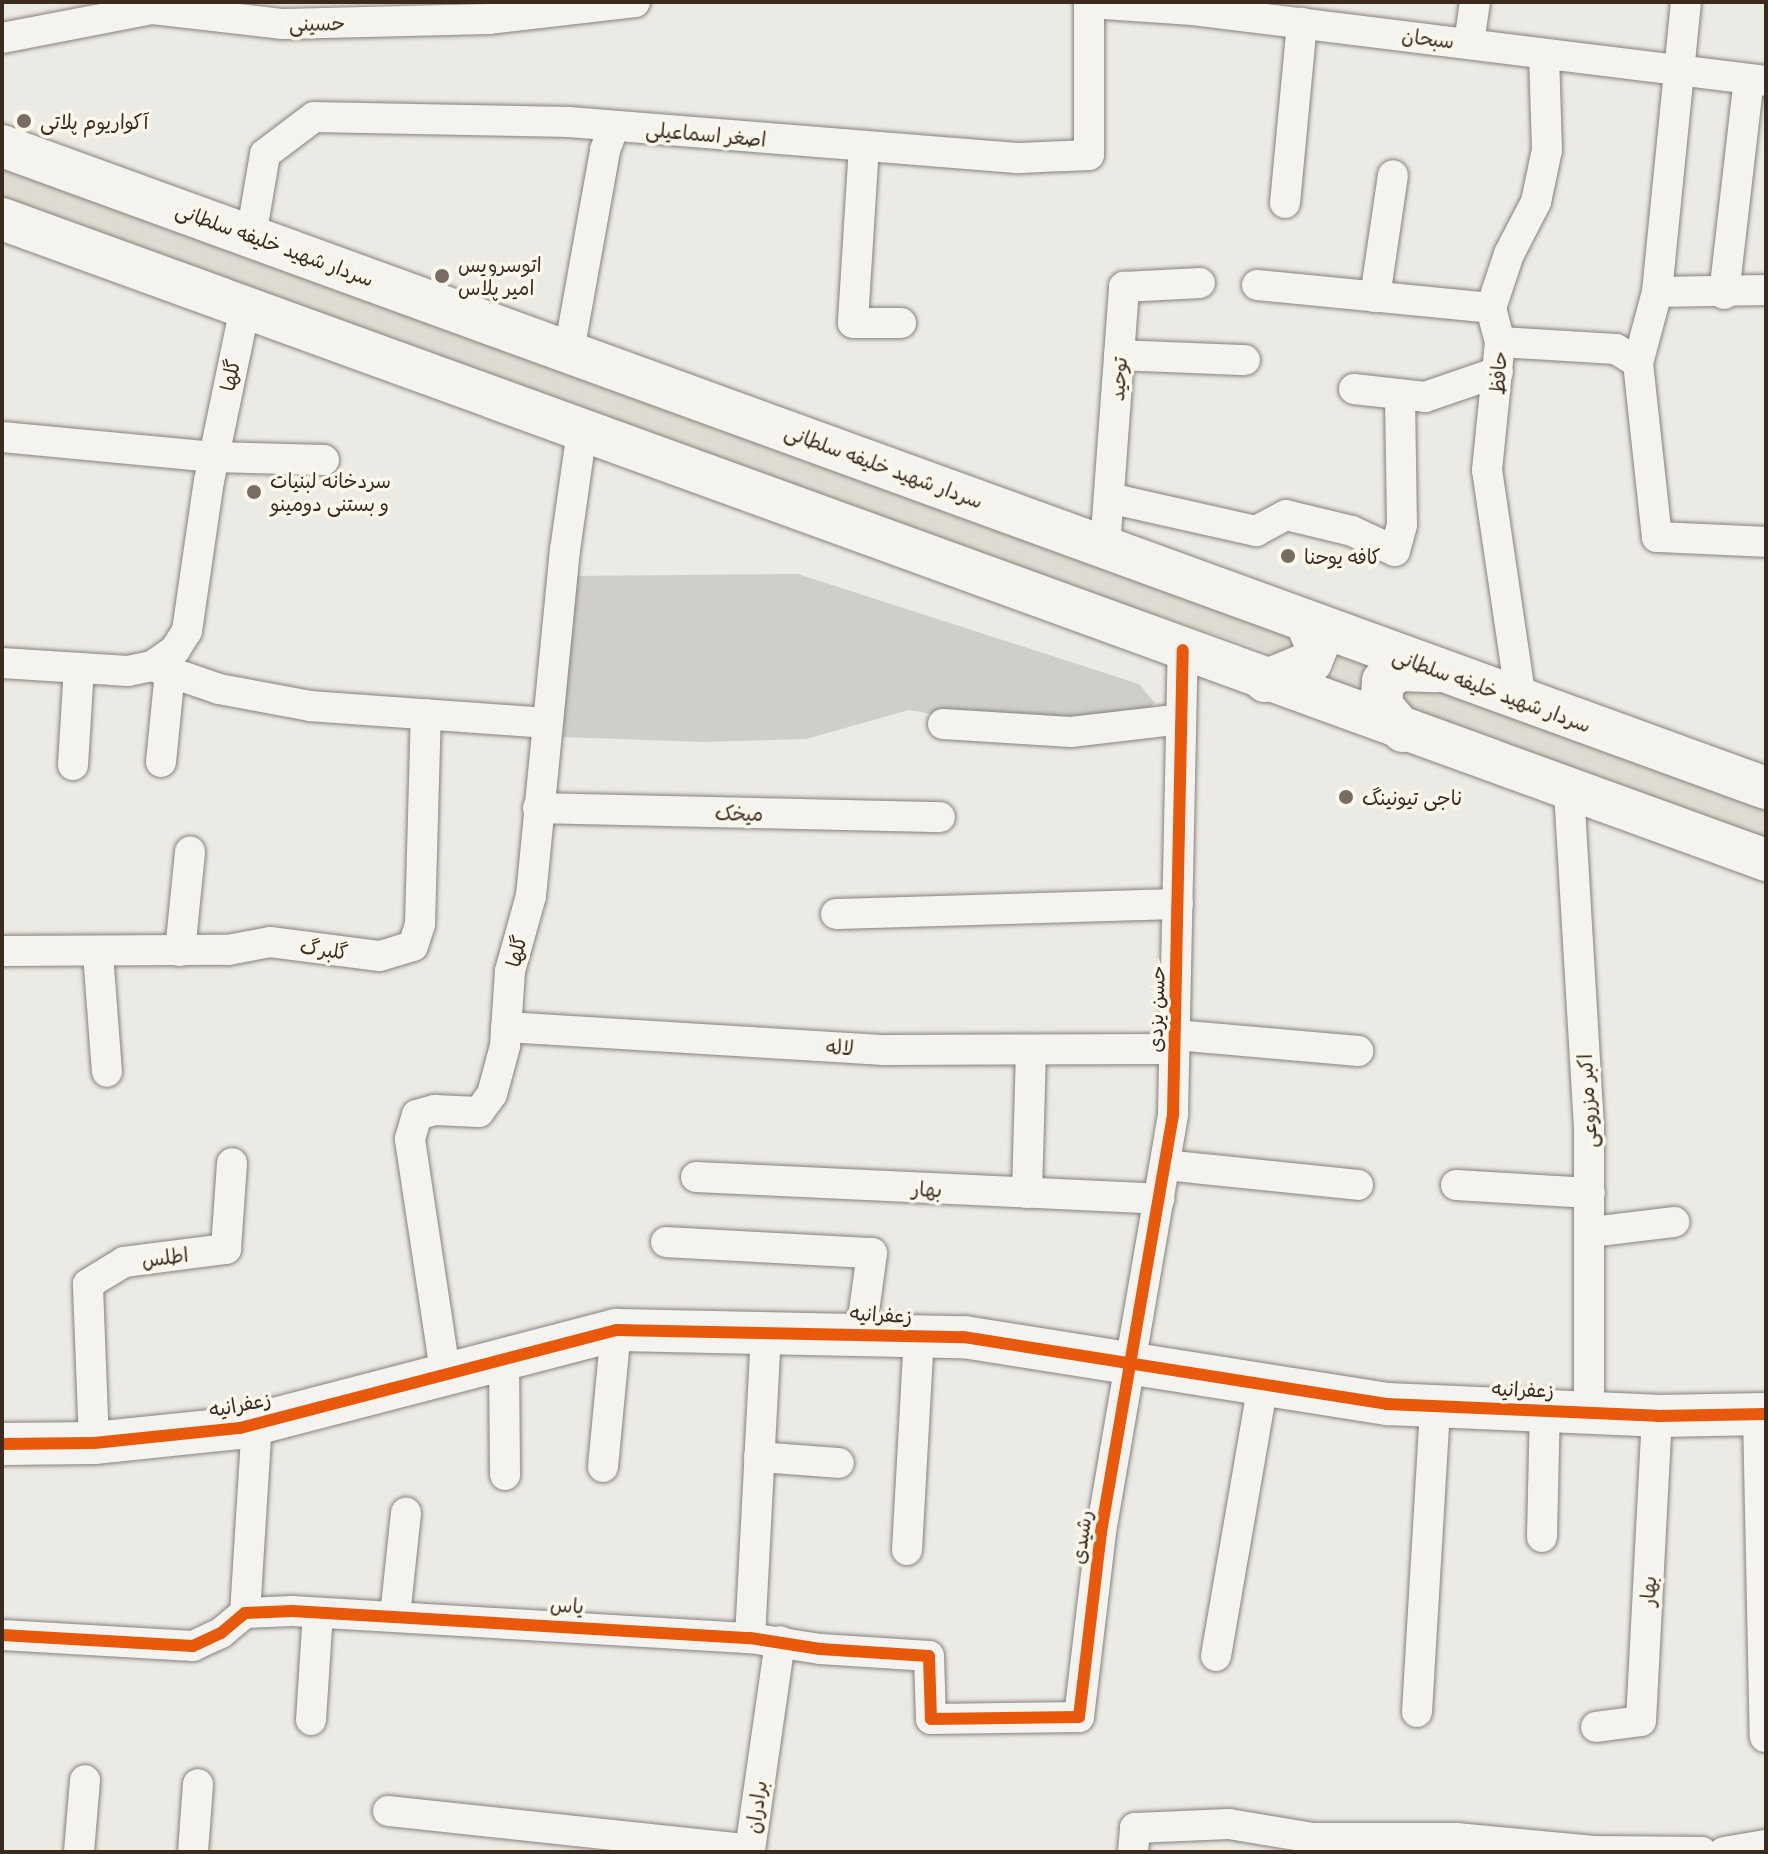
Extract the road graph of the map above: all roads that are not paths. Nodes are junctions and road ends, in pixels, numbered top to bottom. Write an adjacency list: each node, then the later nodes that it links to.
1 (635, 2): 7 (street, حسینی)
2 (1475, 2): 8 (street)
3 (1686, 2): 10 (street)
4 (1089, 3): 5 (street, سبحان); 14 (street, اصغر اسماعیلی)
5 (1177, 6): 6 (street, سبحان)
6 (1305, 15): 8 (street, سبحان); 16 (street)
7 (2, 38)
8 (1469, 43): 9 (street, سبحان)
9 (1544, 54): 10 (street, سبحان); 26 (street)
10 (1678, 70): 11 (street, سبحان); 22 (street)
11 (1757, 80): 23 (street)
12 (614, 127): 14 (street, اصغر اسماعیلی); 18 (street, اصغر اسماعیلی); 28 (street)
13 (2, 146): 18 (main road, سردار شهید خلیفه سلطانی)
14 (864, 146): 27 (street)
15 (1393, 175): 24 (street)
16 (1285, 203)
17 (2, 219): 25 (main road)
18 (251, 236): 28 (main road, سردار شهید خلیفه سلطانی)
19 (1200, 283): 29 (street, توحید)
20 (1257, 285): 24 (street)
21 (1766, 290): 23 (street)
22 (1657, 292): 23 (street); 32 (street)
23 (1724, 294)
24 (1375, 297): 26 (street)
25 (245, 307): 35 (main road); 37 (street, گلها)
26 (1491, 308): 30 (street, حافظ)
27 (901, 323)
28 (569, 351): 41 (main road, سردار شهید خلیفه سلطانی)
29 (1119, 355): 31 (street); 39 (street, توحید)
30 (1499, 357): 32 (street); 34 (street); 49 (street, حافظ)
31 (1245, 360)
32 (1638, 363): 40 (street)
33 (1354, 389): 34 (street)
34 (1400, 395): 39 (street)
35 (582, 431): 43 (main road); 52 (street, گلها)
36 (2, 437): 37 (street)
37 (214, 457): 38 (street); 46 (street, گلها)
38 (324, 460)
39 (1109, 498): 41 (street, توحید)
40 (1766, 542)
41 (1105, 547): 42 (main road, سردار شهید خلیفه سلطانی)
42 (1306, 621): 47 (main road, سردار شهید خلیفه سلطانی); 48 (main road)
43 (1183, 650): 48 (main road); 51 (street, حسن یزدی)
44 (2, 663): 45 (street)
45 (79, 668): 46 (street); 56 (street)
46 (161, 669): 50 (street); 55 (street)
47 (1440, 671): 49 (main road, سردار شهید خلیفه سلطانی); 54 (main road)
48 (1265, 681): 54 (main road)
49 (1521, 700): 57 (main road, سردار شهید خلیفه سلطانی)
50 (426, 714): 52 (street); 66 (street, گلبرگ)
51 (1181, 719): 53 (street); 63 (street, حسن یزدی)
52 (546, 723): 59 (street, گلها)
53 (943, 724)
54 (1403, 731): 58 (main road)
55 (161, 762)
56 (73, 765)
57 (1766, 788)
58 (1569, 791): 62 (main road); 79 (street, اکبر مزروعی)
59 (538, 808): 60 (street, میخک); 68 (street, گلها)
60 (940, 817)
61 (190, 852): 66 (street)
62 (1766, 860)
63 (1178, 904): 64 (street); 69 (street, حسن یزدی)
64 (836, 914)
65 (2, 951): 67 (street, گلبرگ)
66 (180, 951): 67 (street, گلبرگ)
67 (98, 953): 72 (street)
68 (506, 1027): 70 (street, لاله); 90 (street, گلها)
69 (1175, 1042): 70 (street, لاله); 71 (street, لاله); 74 (street, حسن یزدی)
70 (1031, 1050): 78 (street)
71 (1358, 1051)
72 (107, 1072)
73 (232, 1163): 98 (street, اطلس)
74 (1165, 1165): 76 (street); 80 (street, حسن یزدی)
75 (696, 1177): 78 (street, بهار)
76 (1358, 1185)
77 (1456, 1185): 79 (street)
78 (1027, 1193): 80 (street, بهار)
79 (1590, 1193): 82 (street, اکبر مزروعی)
80 (1159, 1199): 89 (street, حسن یزدی)
81 (1674, 1222): 82 (street)
82 (1591, 1232): 94 (street, اکبر مزروعی)
83 (666, 1242): 86 (street)
84 (616, 1330): 85 (main road, زعفرانیه); 88 (main road, زعفرانیه); 102 (street)
85 (766, 1330): 86 (main road, زعفرانیه); 100 (street)
86 (861, 1333): 87 (main road, زعفرانیه)
87 (919, 1336): 89 (main road, زعفرانیه); 106 (street)
88 (504, 1357): 90 (main road, زعفرانیه); 103 (street)
89 (1132, 1365): 91 (main road, زعفرانیه); 114 (street, رشیدی)
90 (445, 1371): 97 (main road, زعفرانیه)
91 (1263, 1385): 92 (main road, زعفرانیه); 112 (street)
92 (1435, 1405): 93 (main road, زعفرانیه); 113 (street)
93 (1545, 1409): 94 (main road, زعفرانیه); 105 (street)
94 (1589, 1411): 96 (main road, زعفرانیه)
95 (1762, 1414): 96 (main road, زعفرانیه); 117 (street)
96 (1657, 1416): 116 (street, بهار)
97 (257, 1423): 98 (main road, زعفرانیه); 107 (street)
98 (94, 1443): 99 (main road, زعفرانیه)
99 (2, 1444)
100 (759, 1457): 101 (street); 111 (street)
101 (839, 1463)
102 (603, 1467)
103 (505, 1475)
104 (406, 1513): 109 (street)
105 (1542, 1537)
106 (907, 1550)
107 (245, 1613): 108 (street, یاس); 110 (street)
108 (318, 1613): 109 (street, یاس); 115 (street)
109 (395, 1616): 111 (street, یاس)
110 (2, 1635)
111 (765, 1639): 114 (street, یاس); 120 (street, برادران)
112 (1216, 1656)
113 (1417, 1712)
114 (1079, 1717)
115 (311, 1720)
116 (1596, 1727)
117 (1765, 1737)
118 (85, 1780): 123 (street)
119 (198, 1784): 124 (street)
120 (388, 1811)
121 (1134, 1840): 125 (street)
122 (1764, 1847): 126 (street)
123 (79, 1852)
124 (193, 1852)
125 (1702, 1852)
126 (1724, 1852)

